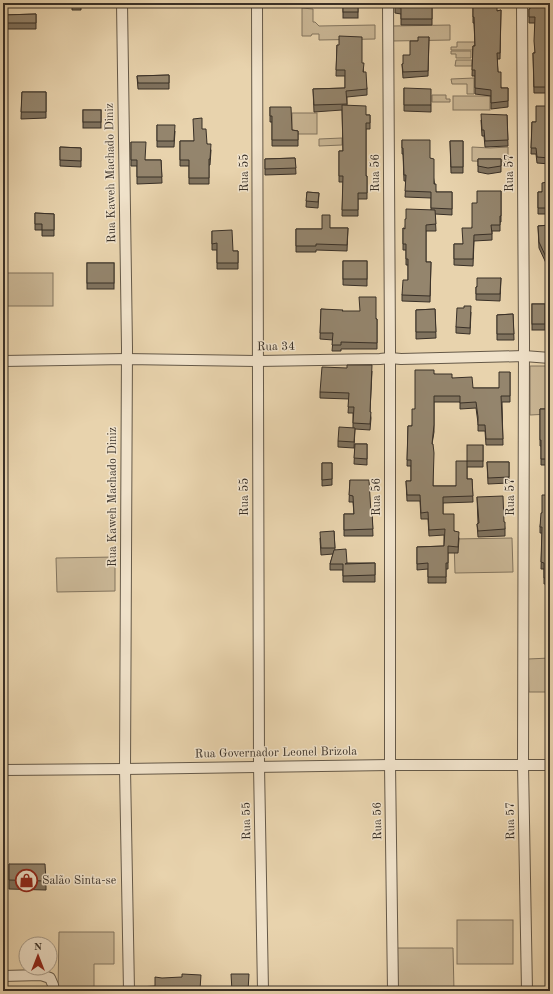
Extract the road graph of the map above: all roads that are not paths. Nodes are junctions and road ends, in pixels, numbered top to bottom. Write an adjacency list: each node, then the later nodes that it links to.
1 (122, 3): 8 (street, Rua Kaweh Machado Diniz)
2 (257, 3): 10 (street, Rua 55)
3 (388, 3): 6 (street, Rua 56)
4 (522, 3): 5 (street, Rua 57)
5 (524, 356): 6 (street, Rua 34); 7 (street, Rua 34); 12 (street, Rua 57)
6 (390, 358): 10 (street, Rua 34); 11 (street, Rua 56)
7 (550, 358)
8 (126, 359): 9 (street, Rua 34); 10 (street, Rua 34); 15 (street, Rua Kaweh Machado Diniz)
9 (3, 361)
10 (258, 361): 14 (street, Rua 55)
11 (390, 765): 12 (street, Rua Governador Leonel Brizola); 14 (street, Rua Governador Leonel Brizola); 21 (street, Rua 56)
12 (523, 765): 13 (street, Rua Governador Leonel Brizola); 22 (street, Rua 57)
13 (550, 765)
14 (259, 766): 15 (street, Rua Governador Leonel Brizola); 20 (street, Rua 55)
15 (125, 769): 16 (street, Rua Governador Leonel Brizola); 19 (street, Rua Kaweh Machado Diniz)
16 (3, 770)
17 (3, 976): 18 (street)
18 (54, 991)
19 (129, 991)
20 (263, 991)
21 (393, 991)
22 (527, 991)

